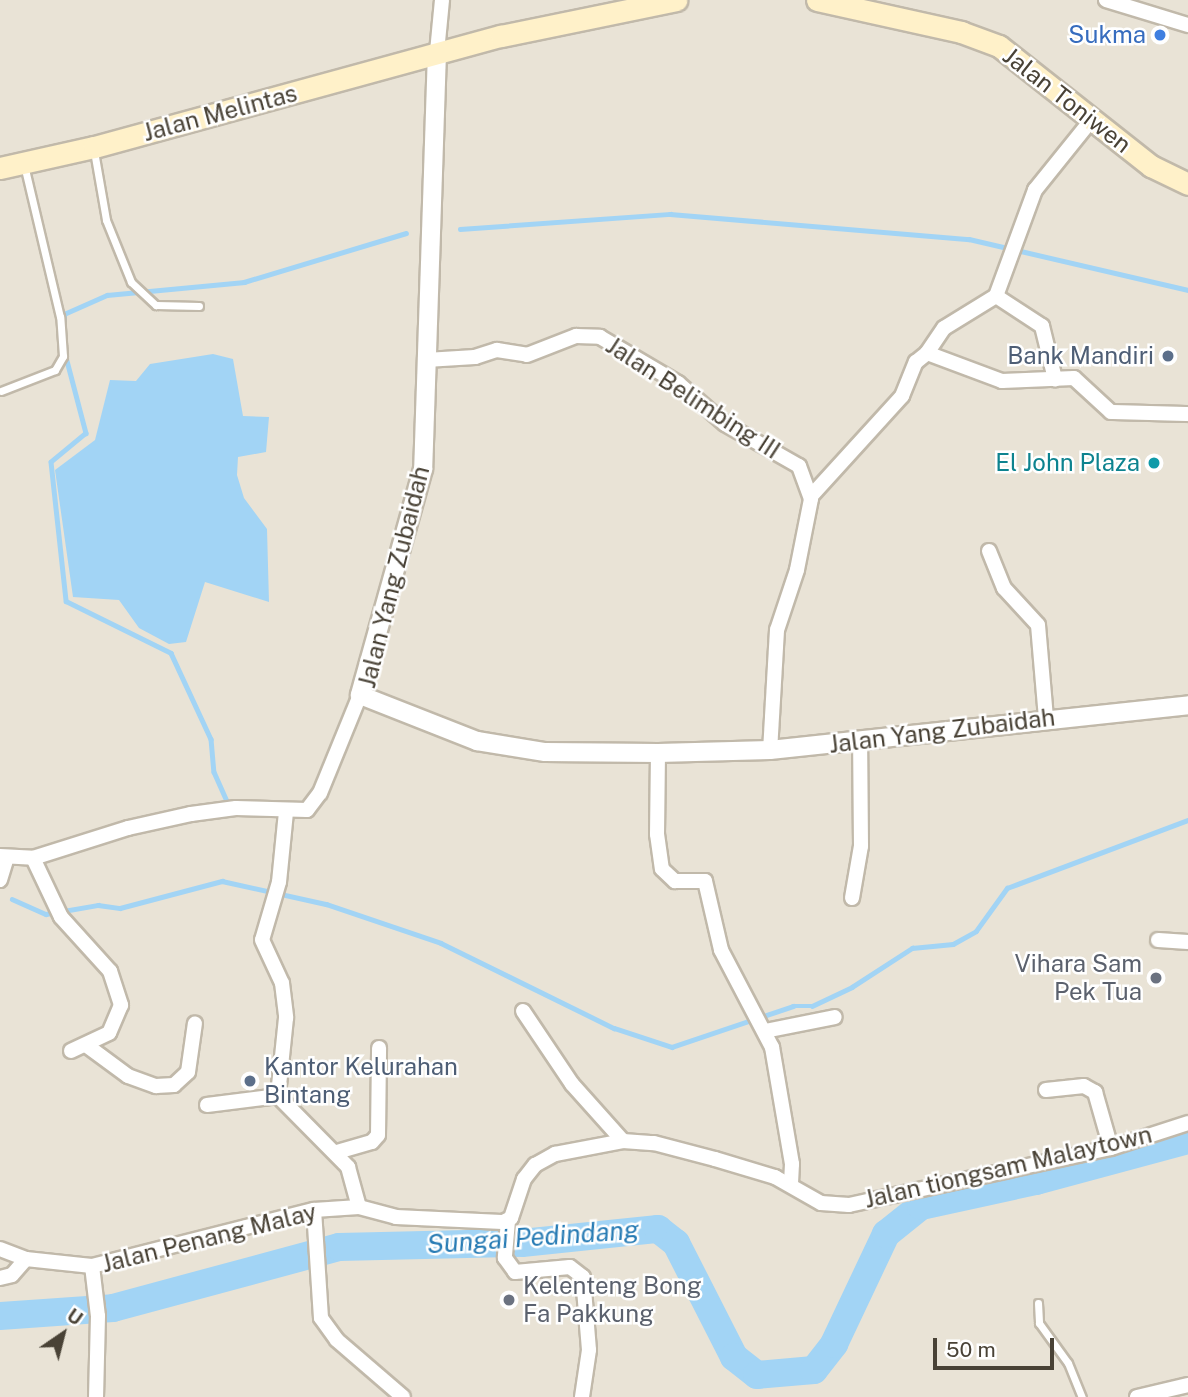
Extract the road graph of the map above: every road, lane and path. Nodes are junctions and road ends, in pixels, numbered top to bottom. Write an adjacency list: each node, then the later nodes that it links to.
1 (442, 0): 6 (street, Jalan Yang Zubaidah)
2 (676, 0): 6 (main road)
3 (817, 0): 7 (main road, Jalan Toniwen)
4 (1107, 0): 5 (street)
5 (1188, 25)
6 (438, 52): 8 (main road, Jalan Melintas); 15 (street, Jalan Yang Zubaidah)
7 (1092, 119): 11 (main road, Jalan Toniwen); 12 (street)
8 (94, 147): 9 (main road, Jalan Melintas); 13 (lane)
9 (24, 163): 10 (main road, Jalan Melintas); 17 (lane)
10 (0, 168)
11 (1188, 184)
12 (996, 296): 14 (street); 16 (street)
13 (199, 306)
14 (927, 354): 16 (street); 19 (street)
15 (426, 360): 19 (street, Jalan Belimbing III); 21 (street, Jalan Yang Zubaidah)
16 (1055, 379): 18 (street)
17 (1, 391)
18 (1188, 414)
19 (812, 495): 25 (street)
20 (989, 551): 23 (street)
21 (360, 695): 26 (street, Jalan Yang Zubaidah); 27 (street)
22 (1188, 705): 23 (street, Jalan Yang Zubaidah)
23 (1046, 718): 24 (street, Jalan Yang Zubaidah)
24 (860, 740): 25 (street, Jalan Yang Zubaidah); 31 (street)
25 (770, 750): 26 (street, Jalan Yang Zubaidah)
26 (658, 753): 37 (street)
27 (286, 812): 29 (street); 42 (street)
28 (4, 857): 29 (street); 30 (street)
29 (33, 858): 38 (street)
30 (0, 880)
31 (852, 898)
32 (1158, 940): 33 (street)
33 (1188, 942)
34 (523, 1011): 45 (street)
35 (835, 1017): 37 (street)
36 (195, 1024): 38 (street)
37 (764, 1028): 48 (street)
38 (86, 1045): 40 (street)
39 (379, 1048): 47 (street)
40 (71, 1051)
41 (1046, 1090): 46 (street)
42 (278, 1097): 43 (street); 47 (street)
43 (207, 1105)
44 (1188, 1123): 46 (street, Jalan tiongsam Malaytown)
45 (623, 1141): 48 (street); 51 (street)
46 (1111, 1148): 48 (street, Jalan tiongsam Malaytown)
47 (337, 1152): 49 (street)
48 (791, 1184)
49 (359, 1207): 50 (street, Jalan Penang Malay); 51 (street, Jalan Penang Malay)
50 (314, 1210): 54 (street, Jalan Penang Malay); 59 (street)
51 (508, 1221): 60 (street)
52 (0, 1249): 53 (street, Jalan Penang Malay)
53 (26, 1259): 54 (street, Jalan Penang Malay); 55 (street)
54 (92, 1266): 58 (street)
55 (0, 1278)
56 (1038, 1303): 61 (lane)
57 (1188, 1385): 62 (street)
58 (96, 1397)
59 (403, 1397)
60 (582, 1397)
61 (1082, 1397)
62 (1138, 1397)

